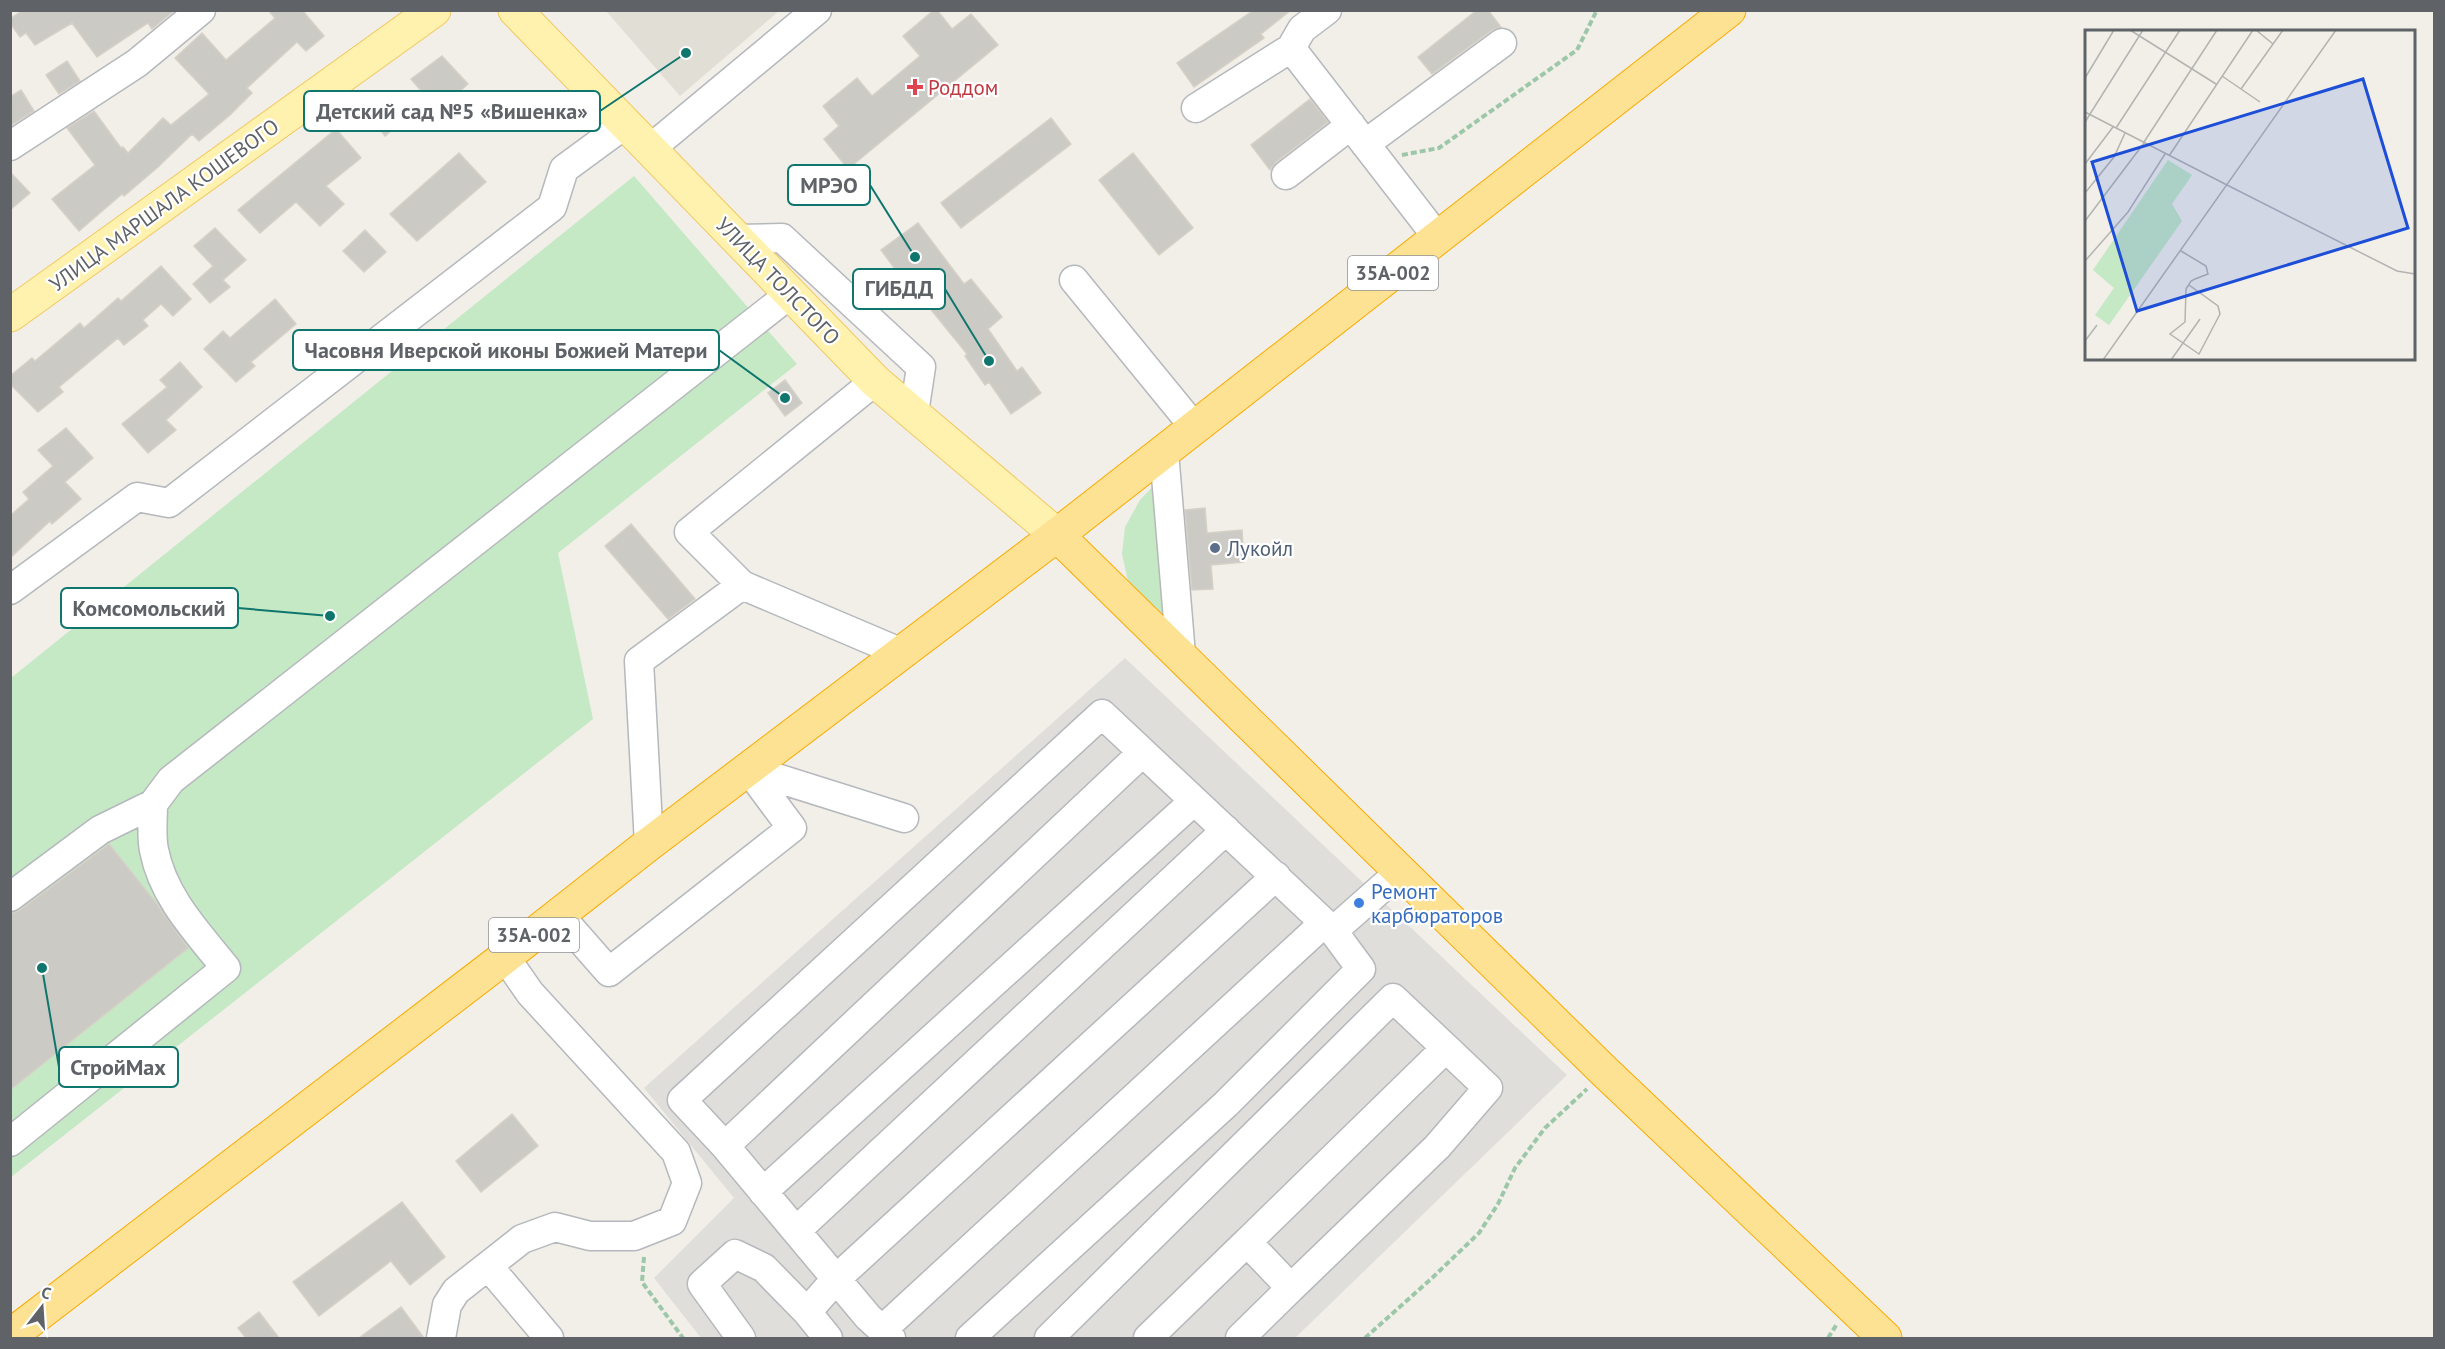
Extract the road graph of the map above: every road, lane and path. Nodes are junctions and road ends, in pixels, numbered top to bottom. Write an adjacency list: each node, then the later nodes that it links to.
1 (201, 10): 13 (street)
2 (434, 10): 20 (main road, УЛИЦА МАРШАЛА КОШЕВОГО)
3 (515, 10): 11 (main road, УЛИЦА ТОЛСТОГО)
4 (817, 10): 14 (street)
5 (1327, 10): 9 (street)
6 (1597, 10): 12 (path)
7 (1729, 10): 16 (highway, 35А-002)
8 (1502, 44): 12 (street)
9 (1291, 48): 10 (street); 12 (street)
10 (1196, 108)
11 (624, 125): 14 (main road, УЛИЦА ТОЛСТОГО); 27 (street)
12 (1364, 143): 15 (street); 16 (street)
13 (10, 146)
14 (650, 149): 17 (main road, УЛИЦА ТОЛСТОГО)
15 (1286, 175)
16 (1438, 238): 23 (highway, 35А-002)
17 (737, 239): 19 (main road, УЛИЦА ТОЛСТОГО); 22 (street)
18 (1074, 280): 23 (street)
19 (790, 294): 21 (main road, УЛИЦА ТОЛСТОГО); 33 (street)
20 (10, 315)
21 (875, 381): 22 (main road, УЛИЦА ТОЛСТОГО); 26 (street)
22 (914, 413): 25 (main road, УЛИЦА ТОЛСТОГО)
23 (1195, 428): 24 (highway, 35А-002)
24 (1164, 452): 25 (highway, 35А-002); 29 (street)
25 (1057, 535): 28 (highway, 35А-002); 29 (highway)
26 (742, 585): 28 (street); 36 (street)
27 (10, 590)
28 (902, 653): 31 (highway, 35А-002)
29 (1181, 655): 37 (highway)
30 (1142, 753): 32 (street); 48 (street); 48 (street)
31 (748, 769): 34 (street); 36 (highway, 35А-002); 40 (street)
32 (1194, 801): 35 (street); 49 (street)
33 (153, 804): 39 (street); 47 (street)
34 (904, 818)
35 (1226, 830): 38 (street); 51 (street)
36 (648, 844): 40 (highway, 35А-002)
37 (1401, 871): 41 (street); 46 (highway)
38 (1276, 876): 41 (street); 54 (street)
39 (10, 897)
40 (559, 915): 42 (highway, 35А-002)
41 (1328, 927): 43 (street); 57 (street)
42 (505, 957): 50 (street); 58 (highway, 35А-002)
43 (1361, 969): 44 (street); 64 (street)
44 (1392, 998): 45 (street); 65 (street)
45 (1446, 1048): 52 (street); 55 (street)
46 (1604, 1071): 68 (path); 69 (highway)
47 (10, 1142)
48 (725, 1146): 49 (street)
49 (763, 1192): 51 (street)
50 (647, 1231): 53 (street); 61 (path)
51 (796, 1231): 54 (street)
52 (1247, 1242): 55 (street); 66 (street)
53 (489, 1267): 59 (street); 60 (street)
54 (836, 1279): 56 (street); 57 (street)
55 (1291, 1288): 67 (street)
56 (807, 1312): 62 (street); 63 (street)
57 (887, 1334)
58 (10, 1336)
59 (441, 1338)
60 (549, 1338)
61 (683, 1338)
62 (741, 1338)
63 (828, 1338)
64 (970, 1338)
65 (1049, 1338)
66 (1148, 1338)
67 (1240, 1338)
68 (1365, 1338)
69 (1885, 1338)

